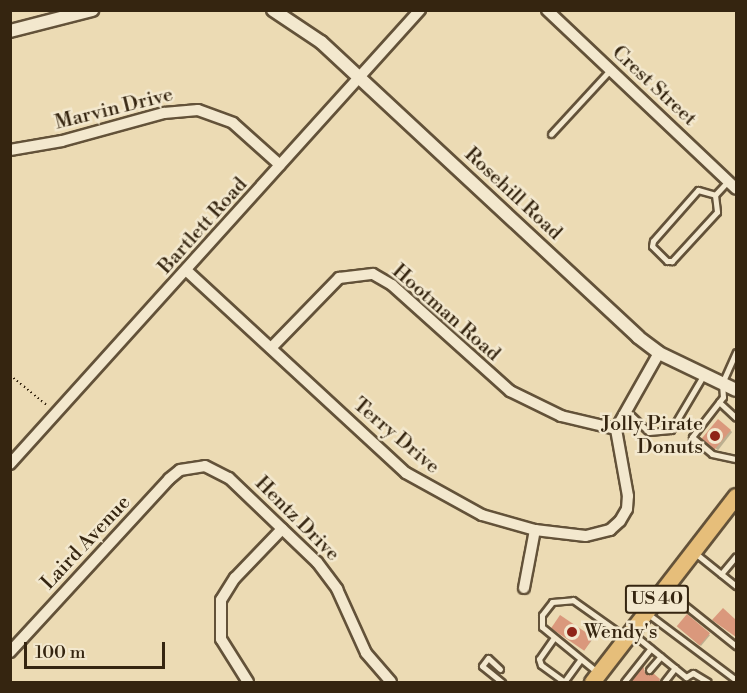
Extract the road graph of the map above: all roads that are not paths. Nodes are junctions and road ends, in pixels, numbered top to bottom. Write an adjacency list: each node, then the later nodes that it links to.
1 (92, 10): 5 (street)
2 (273, 10): 7 (street, Rosehill Road)
3 (420, 10): 7 (street, Bartlett Road)
4 (547, 10): 6 (street, Crest Street)
5 (10, 31)
6 (610, 70): 8 (lane); 11 (street, Crest Street)
7 (360, 78): 10 (street, Bartlett Road); 16 (street, Rosehill Road)
8 (551, 134)
9 (10, 150): 10 (street, Marvin Drive)
10 (280, 165): 13 (street, Bartlett Road)
11 (732, 185): 12 (lane)
12 (715, 195): 12 (lane)
13 (187, 271): 14 (street, Terry Drive); 25 (street, Bartlett Road)
14 (270, 348): 23 (street, Hootman Road); 29 (street, Terry Drive)
15 (736, 352): 18 (lane)
16 (659, 353): 17 (street, Rosehill Road); 21 (street)
17 (704, 374): 18 (street, Rosehill Road); 21 (lane)
18 (722, 383): 19 (street, Rosehill Road); 20 (lane)
19 (736, 390)
20 (719, 402): 22 (lane); 24 (lane)
21 (624, 409): 23 (street)
22 (736, 418)
23 (616, 429): 29 (street, Terry Drive)
24 (736, 459)
25 (10, 464)
26 (195, 466): 28 (street, Hentz Drive); 41 (street, Laird Avenue)
27 (736, 496): 30 (main road, US 40)
28 (282, 529): 49 (street); 50 (street, Hentz Drive)
29 (535, 530): 34 (street)
30 (694, 552): 32 (lane); 35 (main road, US 40)
31 (736, 556): 32 (lane)
32 (721, 574): 33 (lane)
33 (736, 586)
34 (524, 588)
35 (665, 589): 36 (main road, US 40); 39 (lane)
36 (646, 613): 37 (main road, US 40); 48 (lane)
37 (629, 636): 38 (lane); 40 (lane); 47 (main road, US 40)
38 (553, 639): 43 (lane); 52 (lane)
39 (736, 646)
40 (651, 648): 42 (lane); 53 (lane)
41 (10, 652)
42 (661, 656): 44 (lane); 46 (lane)
43 (580, 660): 47 (lane); 52 (lane)
44 (675, 668): 54 (lane); 55 (lane)
45 (501, 669): 51 (lane)
46 (650, 670)
47 (595, 680)
48 (736, 680)
49 (248, 682)
50 (391, 682)
51 (502, 682)
52 (564, 682)
53 (624, 682)
54 (664, 682)
55 (708, 682)

